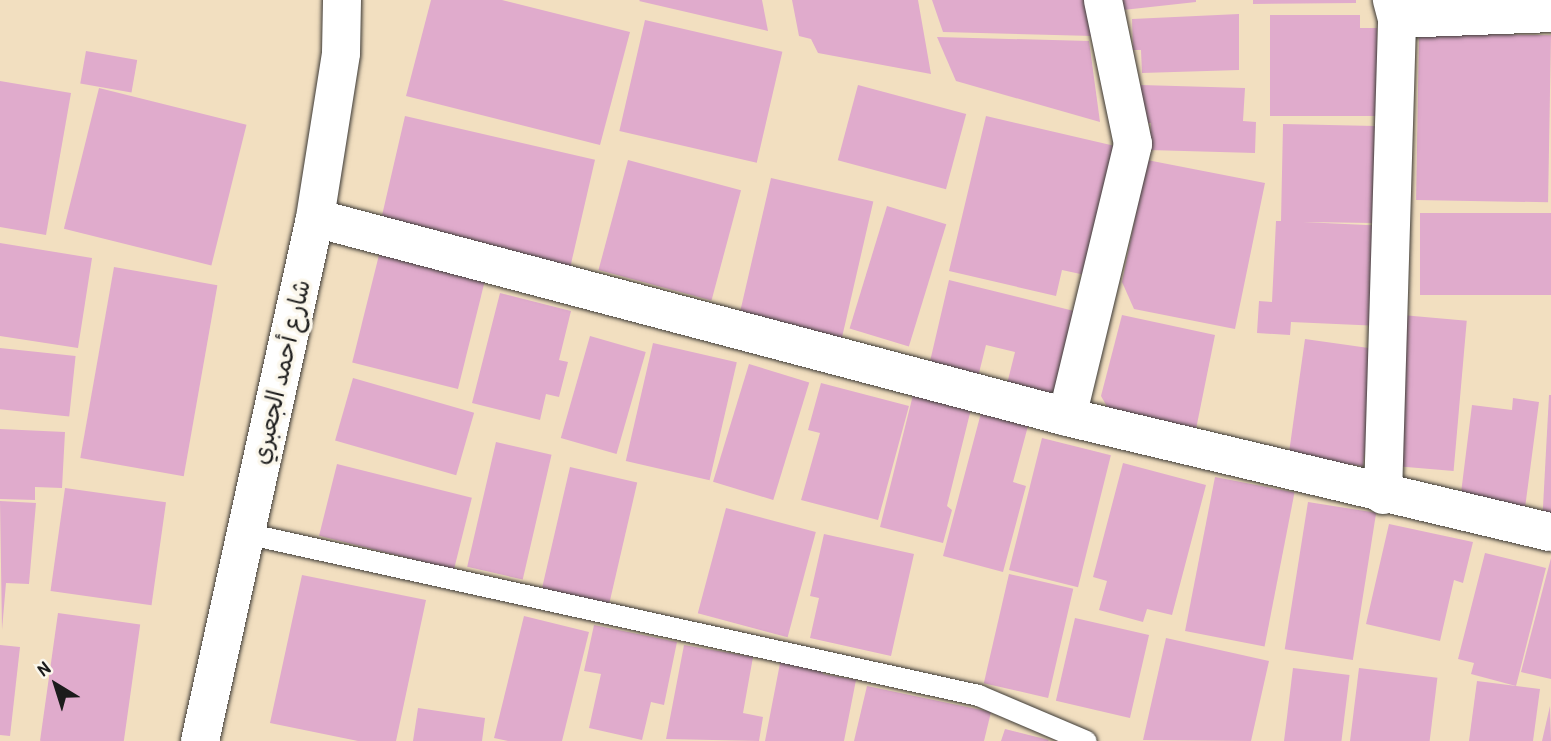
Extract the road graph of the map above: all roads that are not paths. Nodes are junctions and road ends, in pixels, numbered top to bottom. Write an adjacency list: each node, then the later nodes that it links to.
1 (342, 0): 5 (street, شارع أحمد الجعبري)
2 (1103, 0): 6 (street)
3 (1394, 9): 4 (street); 7 (street)
4 (1551, 13)
5 (315, 218): 6 (street); 9 (street, شارع أحمد الجعبري)
6 (1068, 417): 7 (street)
7 (1383, 495): 8 (street)
8 (1551, 532)
9 (245, 533): 10 (street, شارع أحمد الجعبري); 11 (lane)
10 (200, 741)
11 (1086, 741)

